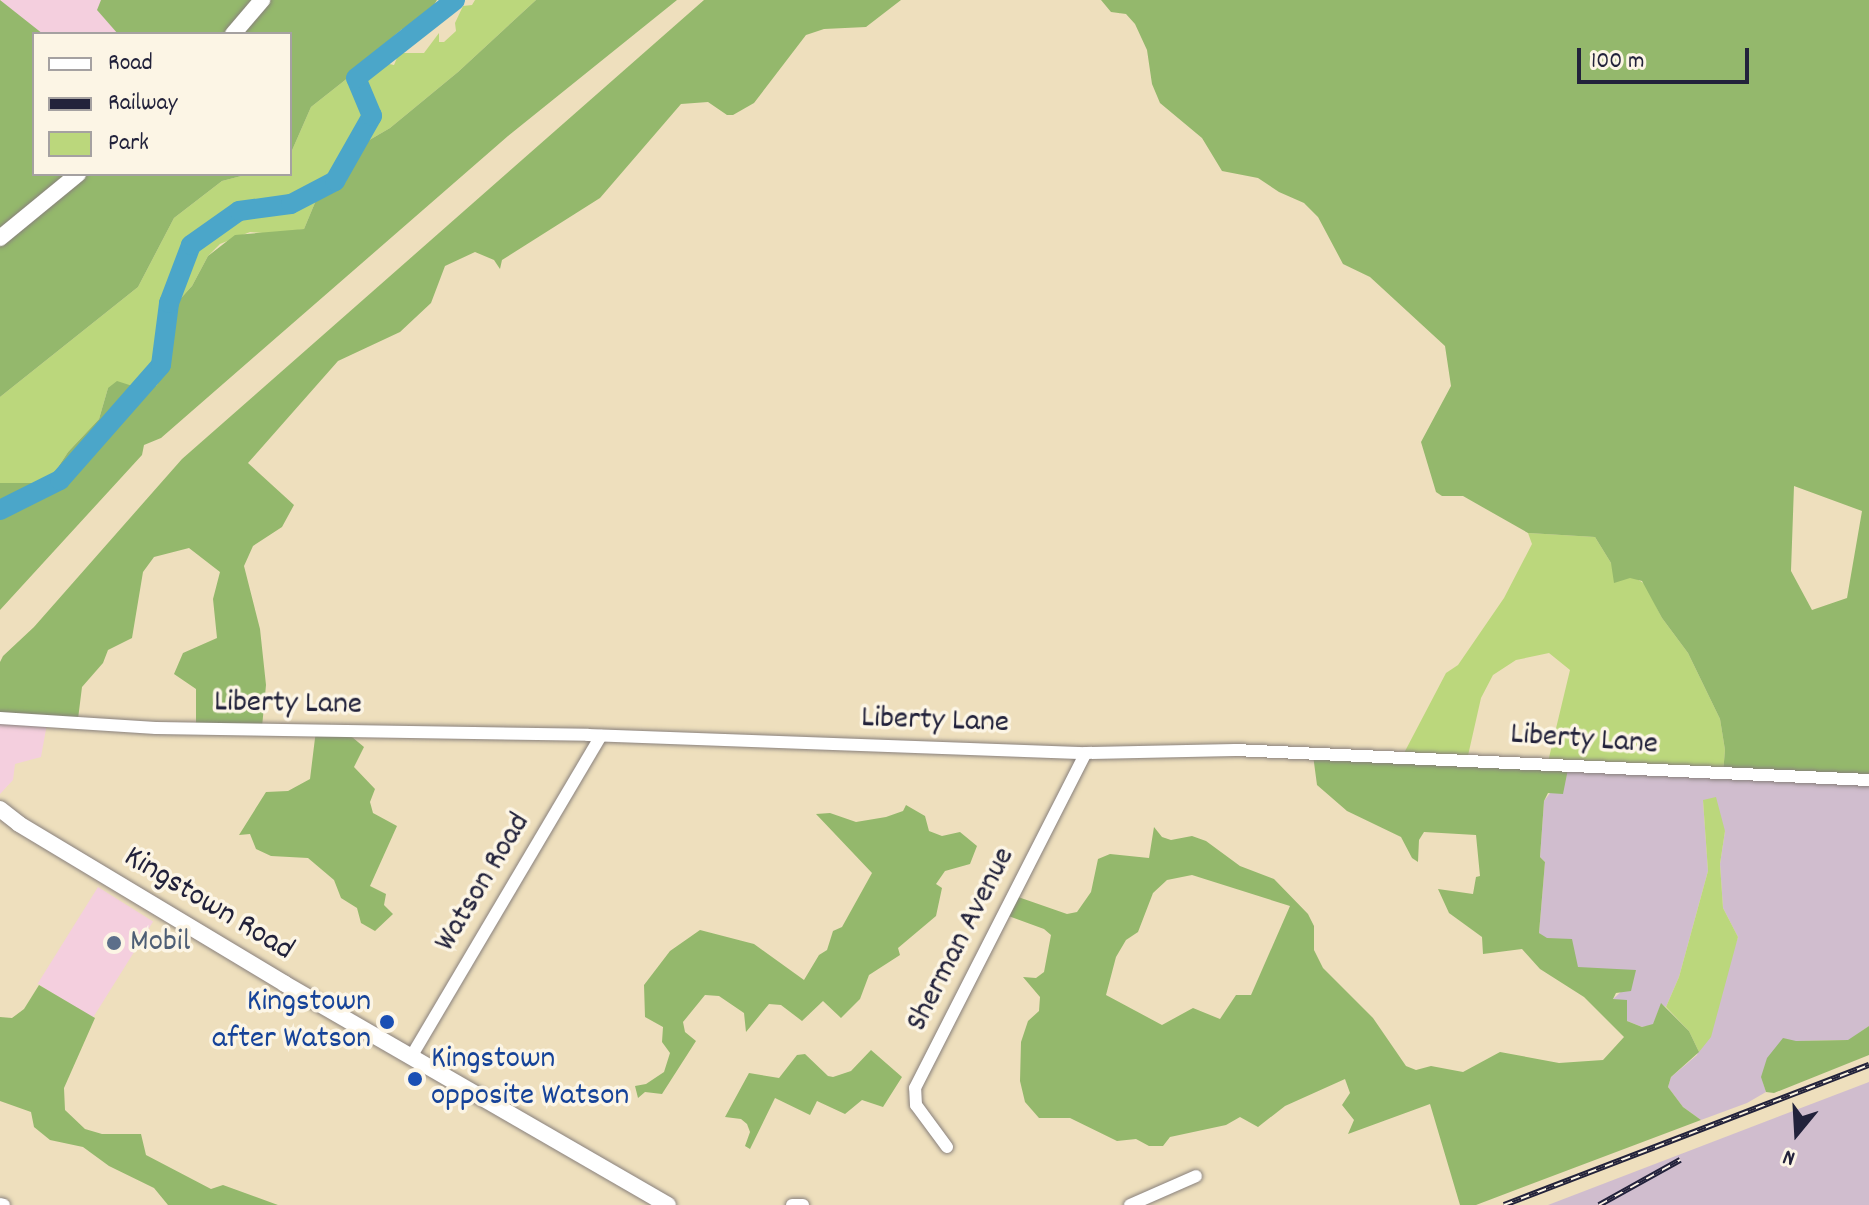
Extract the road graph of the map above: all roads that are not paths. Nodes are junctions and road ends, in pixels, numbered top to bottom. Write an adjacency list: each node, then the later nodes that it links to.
1 (262, 0): 2 (main road)
2 (235, 32)
3 (76, 176): 4 (main road)
4 (0, 238)
5 (0, 718): 6 (street, Liberty Lane)
6 (601, 736): 7 (street, Liberty Lane); 10 (street, Watson Road)
7 (1086, 753): 8 (street, Liberty Lane); 12 (street, Sherman Avenue)
8 (1869, 780)
9 (0, 809): 10 (main road, Kingstown Road)
10 (411, 1057): 11 (main road, Kingstown Road)
11 (514, 1118): 14 (main road, Kingstown Road); 15 (main road, Kingstown Road)
12 (947, 1147)
13 (1196, 1176): 18 (street)
14 (650, 1205)
15 (668, 1205)
16 (792, 1205): 17 (street)
17 (803, 1205)
18 (1130, 1205)

